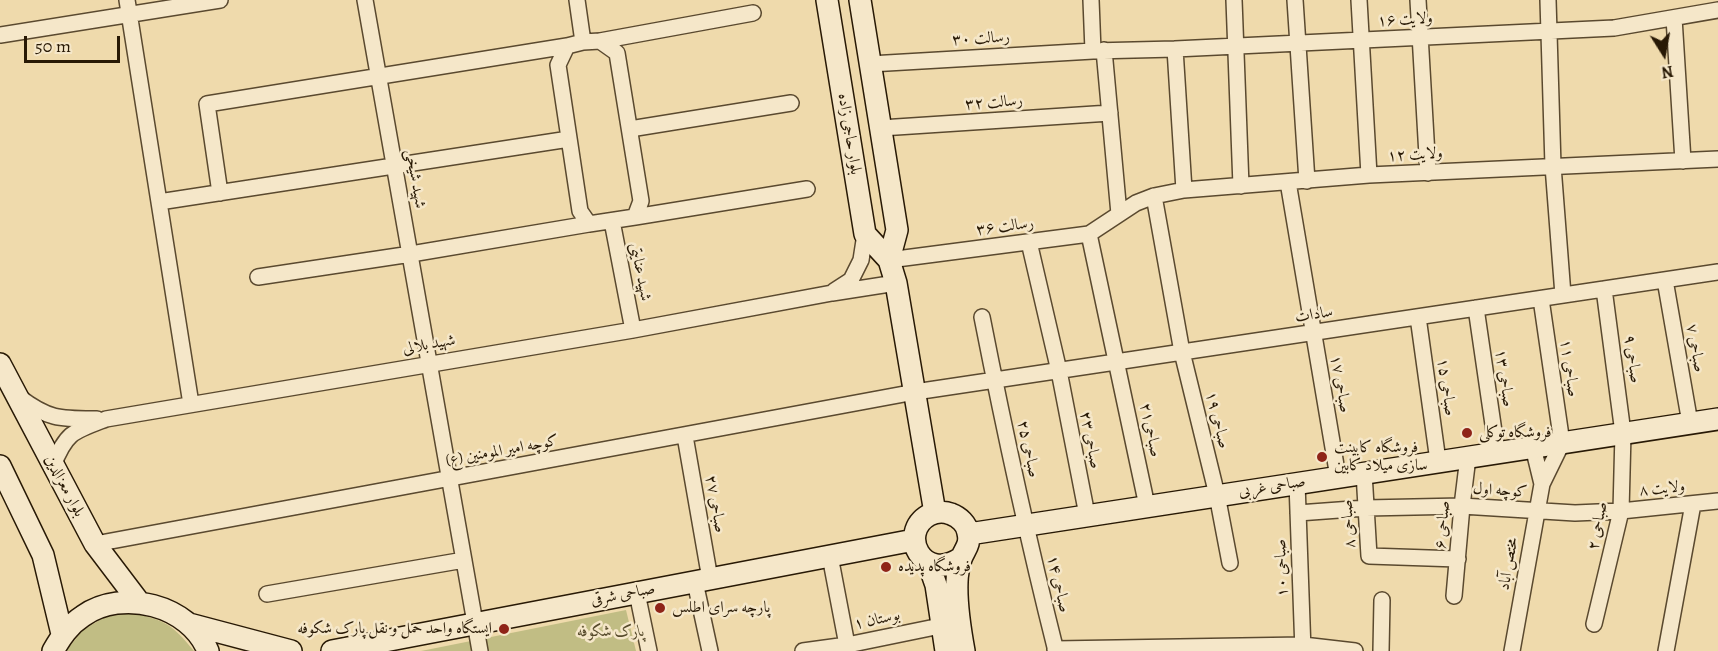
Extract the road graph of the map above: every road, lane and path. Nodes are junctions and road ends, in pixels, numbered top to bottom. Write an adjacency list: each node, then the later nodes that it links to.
1 (220, 0): 12 (street)
2 (365, 0): 28 (street, شهید شیخی)
3 (577, 0): 21 (street)
4 (827, 0): 52 (main road, بلوار حاجی زاده)
5 (860, 0): 27 (main road, بلوار حاجی زاده)
6 (1091, 0): 26 (street)
7 (1234, 0): 24 (street)
8 (1295, 0): 22 (street)
9 (1359, 0): 20 (street)
10 (1418, 0): 18 (street)
11 (1548, 0): 16 (street)
12 (128, 7): 17 (street); 47 (street)
13 (1718, 10): 15 (street, ولایت ۱۶)
14 (753, 14): 19 (street)
15 (1674, 18): 16 (street, ولایت ۱۶); 35 (street)
16 (1549, 31): 18 (street, ولایت ۱۶); 37 (street)
17 (0, 35)
18 (1421, 37): 20 (street, ولایت ۱۶); 38 (street)
19 (600, 40): 21 (street); 32 (street)
20 (1362, 40): 22 (street, ولایت ۱۶); 39 (street)
21 (583, 42): 23 (street)
22 (1298, 43): 24 (street, ولایت ۱۶); 40 (street)
23 (567, 46): 28 (street); 33 (street)
24 (1236, 46): 25 (street, ولایت ۱۶); 42 (street)
25 (1175, 49): 26 (street, ولایت ۱۶); 44 (street)
26 (1098, 51): 27 (street, رسالت ۳۰); 30 (street)
27 (870, 64): 31 (main road, بلوار حاجی زاده)
28 (379, 76): 36 (street, شهید شیخی); 45 (street)
29 (791, 103): 32 (street)
30 (1110, 113): 31 (street, رسالت ۳۲); 48 (street)
31 (881, 128): 56 (main road, بلوار حاجی زاده)
32 (630, 129): 49 (street)
33 (570, 139): 36 (street); 51 (street)
34 (1718, 159): 35 (street, ولایت ۱۲)
35 (1683, 160): 37 (street, ولایت ۱۲)
36 (394, 165): 45 (street); 55 (street, شهید شیخی)
37 (1553, 166): 38 (street, ولایت ۱۲); 63 (street)
38 (1428, 173): 39 (street, ولایت ۱۲)
39 (1369, 175): 40 (street, ولایت ۱۲)
40 (1306, 181): 41 (street, ولایت ۱۲)
41 (1288, 182): 42 (street, ولایت ۱۲); 69 (street, صباحی ۱۷)
42 (1242, 186): 44 (street, ولایت ۱۲)
43 (807, 189): 49 (street)
44 (1184, 190): 46 (street, ولایت ۱۲)
45 (220, 193): 47 (street)
46 (1154, 196): 48 (street, ولایت ۱۲); 70 (street, صباحی ۱۹)
47 (159, 202): 78 (street)
48 (1119, 214): 53 (street, رسالت ۳۶)
49 (635, 217): 50 (street)
50 (612, 221): 51 (street); 68 (street, شهید عنایتی)
51 (589, 224): 55 (street)
52 (865, 234): 56 (main road); 62 (street)
53 (1089, 234): 54 (street, رسالت ۳۶); 71 (street, صباحی۲۱)
54 (1029, 242): 56 (street, رسالت ۳۶); 74 (street, صباحی ۲۳)
55 (411, 254): 58 (street); 73 (street, شهید شیخی)
56 (889, 260): 60 (main road)
57 (1718, 272): 59 (street, سادات)
58 (258, 277)
59 (1665, 280): 61 (street, سادات); 81 (street, صباحی ۷)
60 (896, 283): 62 (street, شهید بلالی); 76 (main road)
61 (1604, 289): 63 (street, سادات); 82 (street, صباحی ۹)
62 (832, 293): 68 (street, شهید بلالی)
63 (1563, 295): 64 (street, سادات)
64 (1541, 298): 65 (street, سادات); 84 (street, صباحی ۱۱)
65 (1476, 308): 67 (street, سادات); 86 (street, صباحی ۱۳)
66 (982, 317): 75 (street, صباحی ۲۵)
67 (1418, 317): 69 (street, سادات); 88 (street, صباحی ۱۵)
68 (633, 330): 73 (street, شهید بلالی)
69 (1313, 333): 70 (street, سادات); 92 (street, صباحی ۱۷)
70 (1182, 352): 71 (street, سادات); 96 (street, صباحی ۱۹)
71 (1118, 362): 74 (street, سادات); 99 (street, صباحی۲۱)
72 (0, 364): 77 (main road, بلوار معزالدین)
73 (429, 364): 78 (street, شهید بلالی); 93 (street, شهید شیخی)
74 (1059, 371): 75 (street, سادات); 106 (street, صباحی ۲۳)
75 (994, 380): 76 (street, سادات); 107 (street, صباحی ۲۵)
76 (915, 392): 83 (street, کوچه امیر المومنین (ع)); 104 (main road)
77 (16, 396): 80 (street); 89 (main road, بلوار معزالدین)
78 (191, 404): 80 (street, شهید بلالی)
79 (1718, 418): 81 (main road, صباحی غربی)
80 (106, 419): 89 (street, شهید بلالی)
81 (1690, 423): 82 (main road, صباحی غربی)
82 (1623, 433): 84 (main road, صباحی غربی); 103 (street, صباحی ۲)
83 (685, 436): 93 (street, کوچه امیر المومنین (ع)); 117 (street, صباحی ۲۷)
84 (1562, 442): 85 (main road, صباحی غربی); 95 (street)
85 (1533, 447): 86 (main road, صباحی غربی); 95 (street)
86 (1497, 452): 87 (main road, صباحی غربی)
87 (1468, 457): 88 (main road, صباحی غربی); 100 (street, صباحی ۶)
88 (1438, 461): 91 (main road, صباحی غربی)
89 (53, 465): 110 (main road, بلوار معزالدین)
90 (0, 466): 127 (main road)
91 (1364, 473): 92 (main road, صباحی غربی); 101 (street, صباحی ۸)
92 (1338, 477): 94 (main road, صباحی غربی)
93 (450, 479): 110 (street, کوچه امیر المومنین (ع)); 114 (street, شهید شیخی)
94 (1297, 483): 96 (main road, صباحی غربی); 105 (street, صباحی ۱۰)
95 (1542, 484): 102 (street, مختص آباد)
96 (1217, 495): 99 (main road, صباحی غربی); 116 (street, صباحی ۱۹)
97 (1718, 501): 98 (street, ولایت ۸)
98 (1693, 504): 103 (street, ولایت ۸); 143 (street)
99 (1147, 506): 106 (main road, صباحی غربی)
100 (1462, 506): 101 (street, کوچه اول); 102 (street, کوچه اول); 113 (street, صباحی ۶)
101 (1366, 508): 105 (street, کوچه اول); 113 (street, صباحی ۸)
102 (1536, 511): 103 (street, ولایت ۸); 142 (street, مختص آباد)
103 (1621, 511): 126 (street, صباحی ۲)
104 (935, 513): 108 (main road); 109 (main road)
105 (1298, 513): 129 (street, صباحی ۱۰)
106 (1087, 515): 107 (main road, صباحی غربی)
107 (1026, 525): 108 (main road, صباحی غربی); 130 (street, صباحی ۱۴)
108 (969, 534): 112 (main road)
109 (914, 540): 111 (main road, صباحی شرقی); 115 (main road)
110 (95, 544): 122 (main road, بلوار معزالدین)
111 (830, 556): 117 (main road, صباحی شرقی); 128 (street)
112 (961, 558): 115 (main road); 125 (main road)
113 (1458, 559): 120 (street, صباحی ۶)
114 (464, 560): 119 (street); 123 (street, شهید شیخی)
115 (928, 562): 125 (main road)
116 (1230, 563)
117 (703, 580): 118 (main road, صباحی شرقی); 136 (street, صباحی ۲۷)
118 (637, 593): 123 (main road, صباحی شرقی); 135 (street)
119 (267, 594)
120 (1454, 596)
121 (1382, 600): 141 (street)
122 (139, 602): 124 (main road); 127 (main road)
123 (475, 623): 133 (main road, صباحی شرقی); 134 (street, شهید شیخی)
124 (189, 624): 131 (main road); 132 (main road)
125 (950, 624): 128 (street, بوستان ۱); 138 (main road); 139 (main road)
126 (1594, 624)
127 (58, 643)
128 (846, 645): 137 (street, بوستان ۱)
129 (1303, 648): 130 (street); 140 (street)
130 (1056, 650)
131 (208, 651)
132 (291, 651)
133 (332, 651)
134 (480, 651)
135 (649, 651)
136 (710, 651)
137 (803, 651)
138 (946, 651)
139 (964, 651)
140 (1355, 651)
141 (1381, 651)
142 (1512, 651)
143 (1666, 651)

